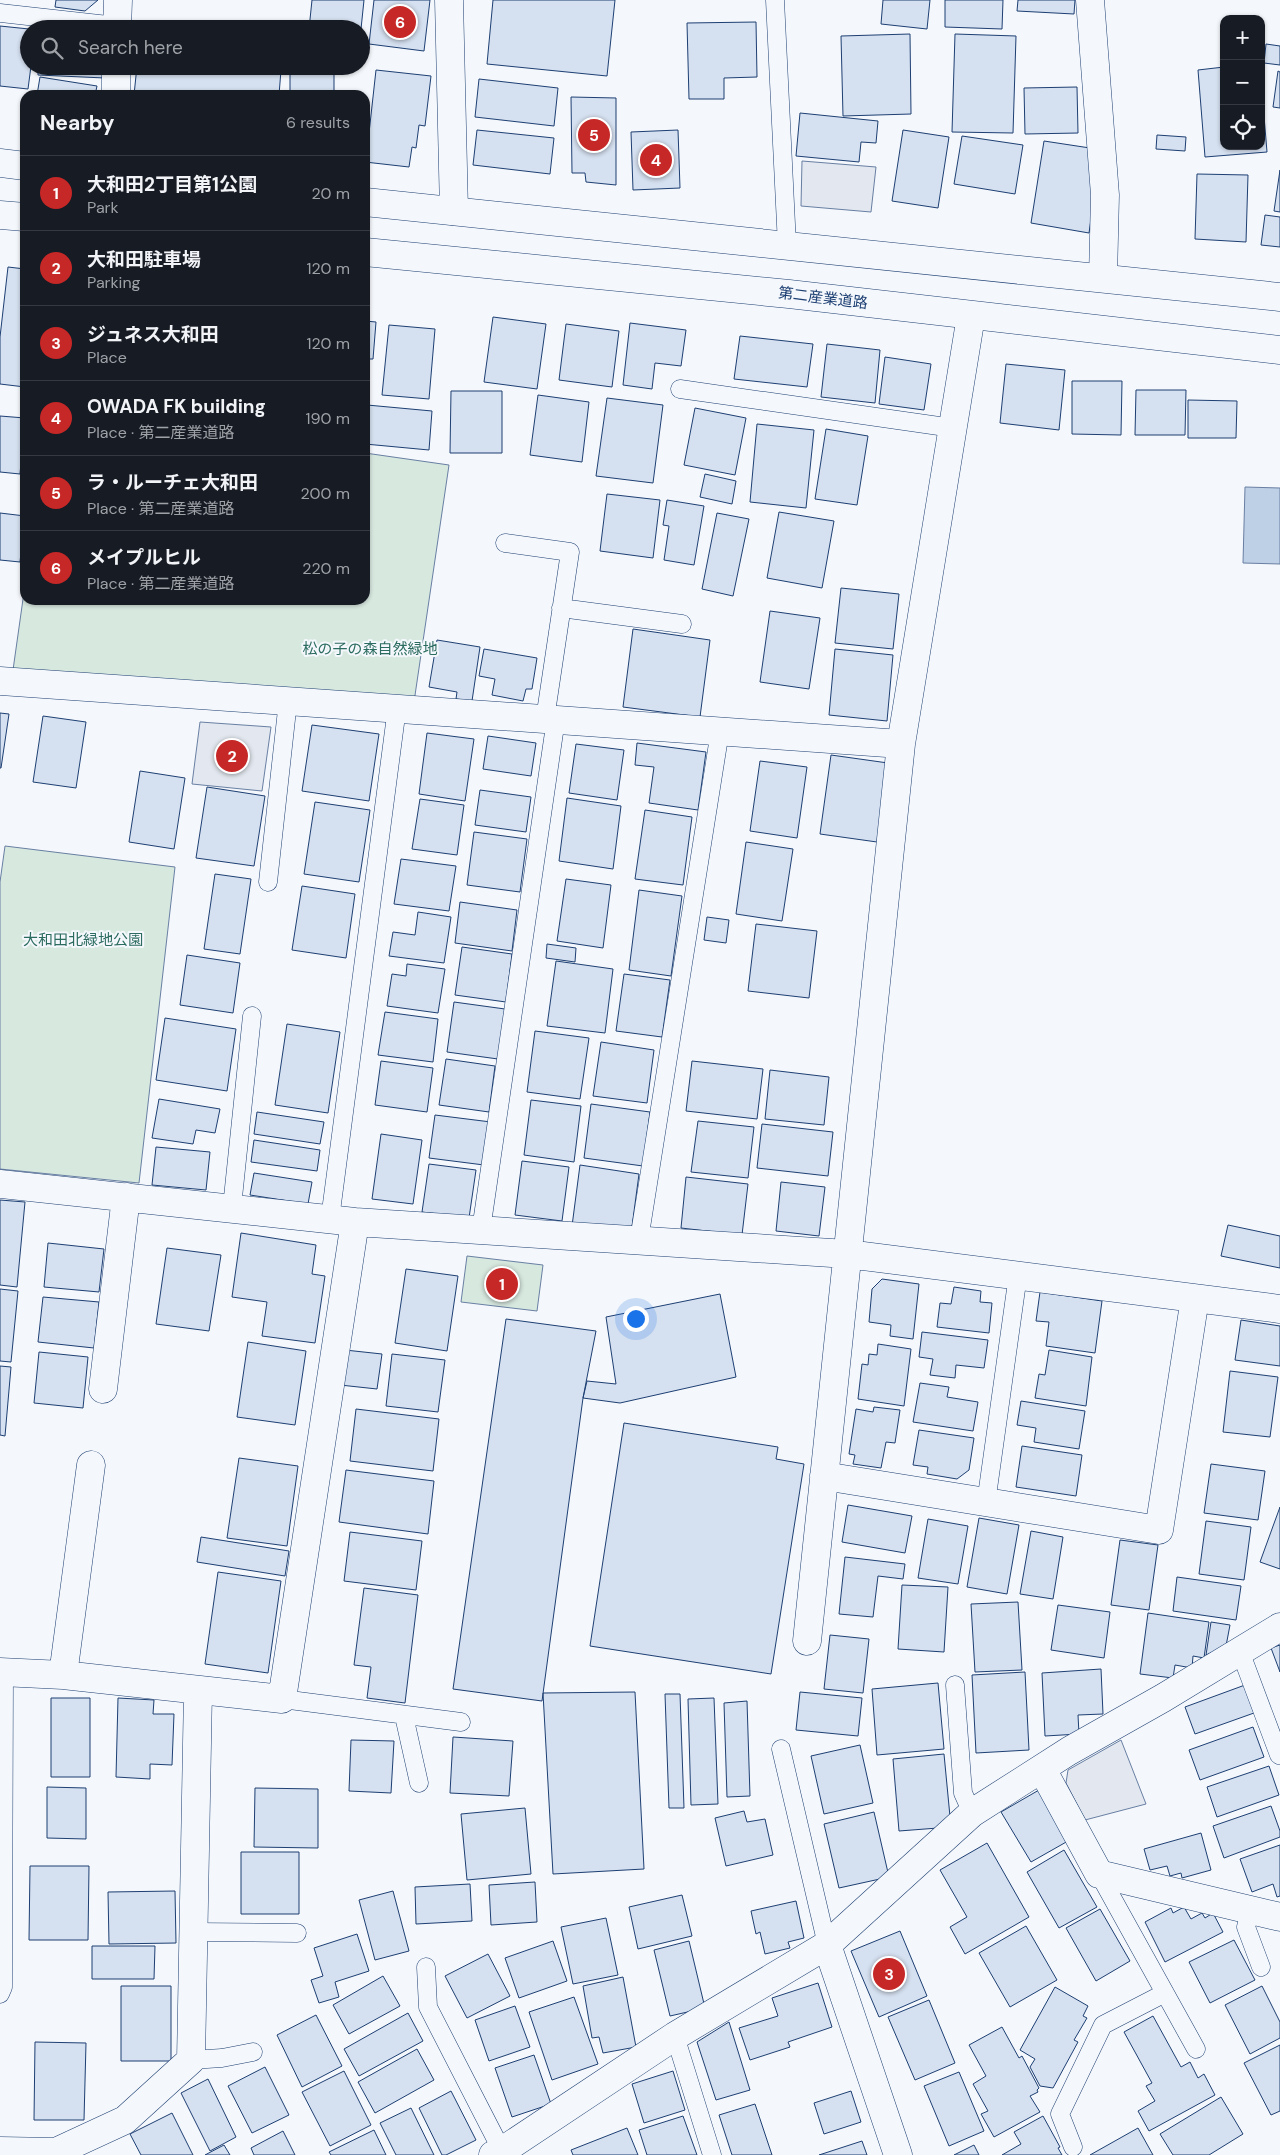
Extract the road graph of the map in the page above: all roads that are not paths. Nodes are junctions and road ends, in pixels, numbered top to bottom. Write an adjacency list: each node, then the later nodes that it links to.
1 (450, 0): 11 (street)
2 (775, 0): 14 (lane)
3 (1090, 0): 16 (street)
4 (0, 13): 5 (lane)
5 (117, 18)
6 (116, 75): 7 (street)
7 (116, 90)
8 (0, 163): 9 (street)
9 (20, 165)
10 (370, 203): 11 (street)
11 (454, 211): 14 (street)
12 (0, 214): 13 (street)
13 (20, 216)
14 (787, 245): 16 (street)
15 (370, 252): 18 (street, 第二産業道路)
16 (1103, 278): 17 (street)
17 (1280, 297)
18 (971, 316): 19 (street, 第二産業道路); 21 (street)
19 (1280, 350)
20 (680, 389): 21 (lane)
21 (953, 428): 30 (street)
22 (505, 542): 23 (lane)
23 (561, 608): 24 (lane); 28 (lane)
24 (682, 624)
25 (0, 681): 26 (street)
26 (288, 701): 27 (street); 31 (lane)
27 (397, 708): 28 (street); 36 (lane)
28 (550, 719): 29 (street); 37 (lane)
29 (720, 731): 30 (street); 38 (lane)
30 (901, 744): 39 (street)
31 (268, 882)
32 (252, 1016): 35 (lane)
33 (0, 1184): 34 (street)
34 (126, 1197): 35 (street); 43 (street)
35 (232, 1207): 36 (street)
36 (343, 1221): 37 (street); 54 (street)
37 (482, 1230): 38 (street)
38 (639, 1240): 39 (street)
39 (847, 1254): 40 (street); 45 (street)
40 (1018, 1276): 41 (street); 46 (lane)
41 (1195, 1298): 42 (street); 46 (street)
42 (1280, 1309)
43 (103, 1389)
44 (91, 1465): 51 (street)
45 (824, 1476): 46 (street); 48 (street)
46 (986, 1503)
47 (1280, 1627): 49 (street)
48 (807, 1641)
49 (1240, 1651): 58 (lane); 59 (street)
50 (2, 1672): 51 (street); 71 (lane)
51 (63, 1676): 53 (street)
52 (954, 1685): 61 (lane)
53 (198, 1691): 54 (street); 65 (street)
54 (282, 1699): 55 (lane)
55 (404, 1716): 56 (lane); 60 (lane)
56 (461, 1722)
57 (781, 1749): 67 (lane)
58 (1279, 1755)
59 (1042, 1769): 61 (street); 62 (street)
60 (418, 1783)
61 (972, 1813): 67 (street)
62 (1099, 1874): 63 (street); 70 (lane)
63 (1250, 1911): 64 (street); 69 (lane)
64 (1280, 1917)
65 (193, 1932): 66 (lane); 75 (street)
66 (297, 1933)
67 (827, 1945): 72 (street); 81 (street)
68 (426, 1967): 79 (lane)
69 (1261, 1967)
70 (1165, 1993): 73 (lane); 76 (lane)
71 (0, 1994)
72 (675, 2036): 79 (street); 80 (lane)
73 (1196, 2049)
74 (253, 2052): 75 (lane)
75 (190, 2060): 78 (street)
76 (1073, 2147)
77 (0, 2151): 78 (street)
78 (57, 2153)
79 (500, 2154)
80 (712, 2155)
81 (898, 2155)

